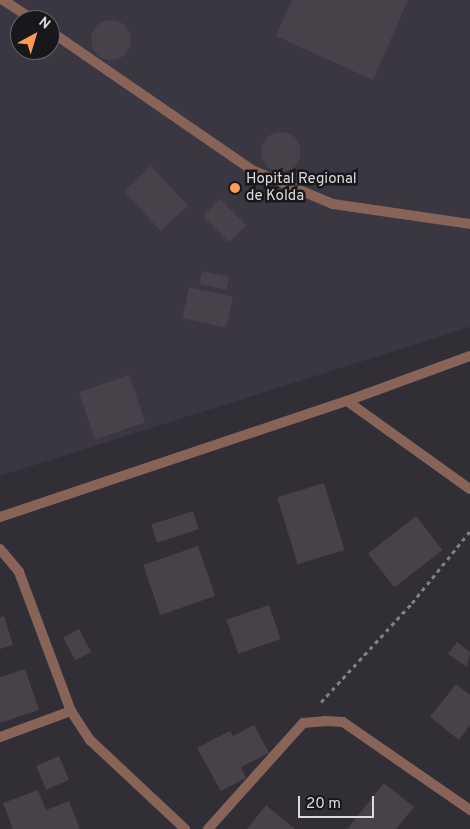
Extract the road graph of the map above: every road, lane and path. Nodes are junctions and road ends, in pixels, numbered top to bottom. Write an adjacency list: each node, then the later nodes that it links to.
1 (3, 0): 2 (street)
2 (18, 10)
3 (60, 38): 4 (street)
4 (470, 224)
5 (470, 356): 6 (street)
6 (347, 401): 7 (street); 8 (street)
7 (470, 489)
8 (0, 517)
9 (470, 531): 12 (path)
10 (0, 549): 11 (street)
11 (71, 711): 13 (street); 15 (street)
12 (303, 723): 14 (street); 16 (street)
13 (0, 737)
14 (470, 810)
15 (185, 829)
16 (208, 829)

